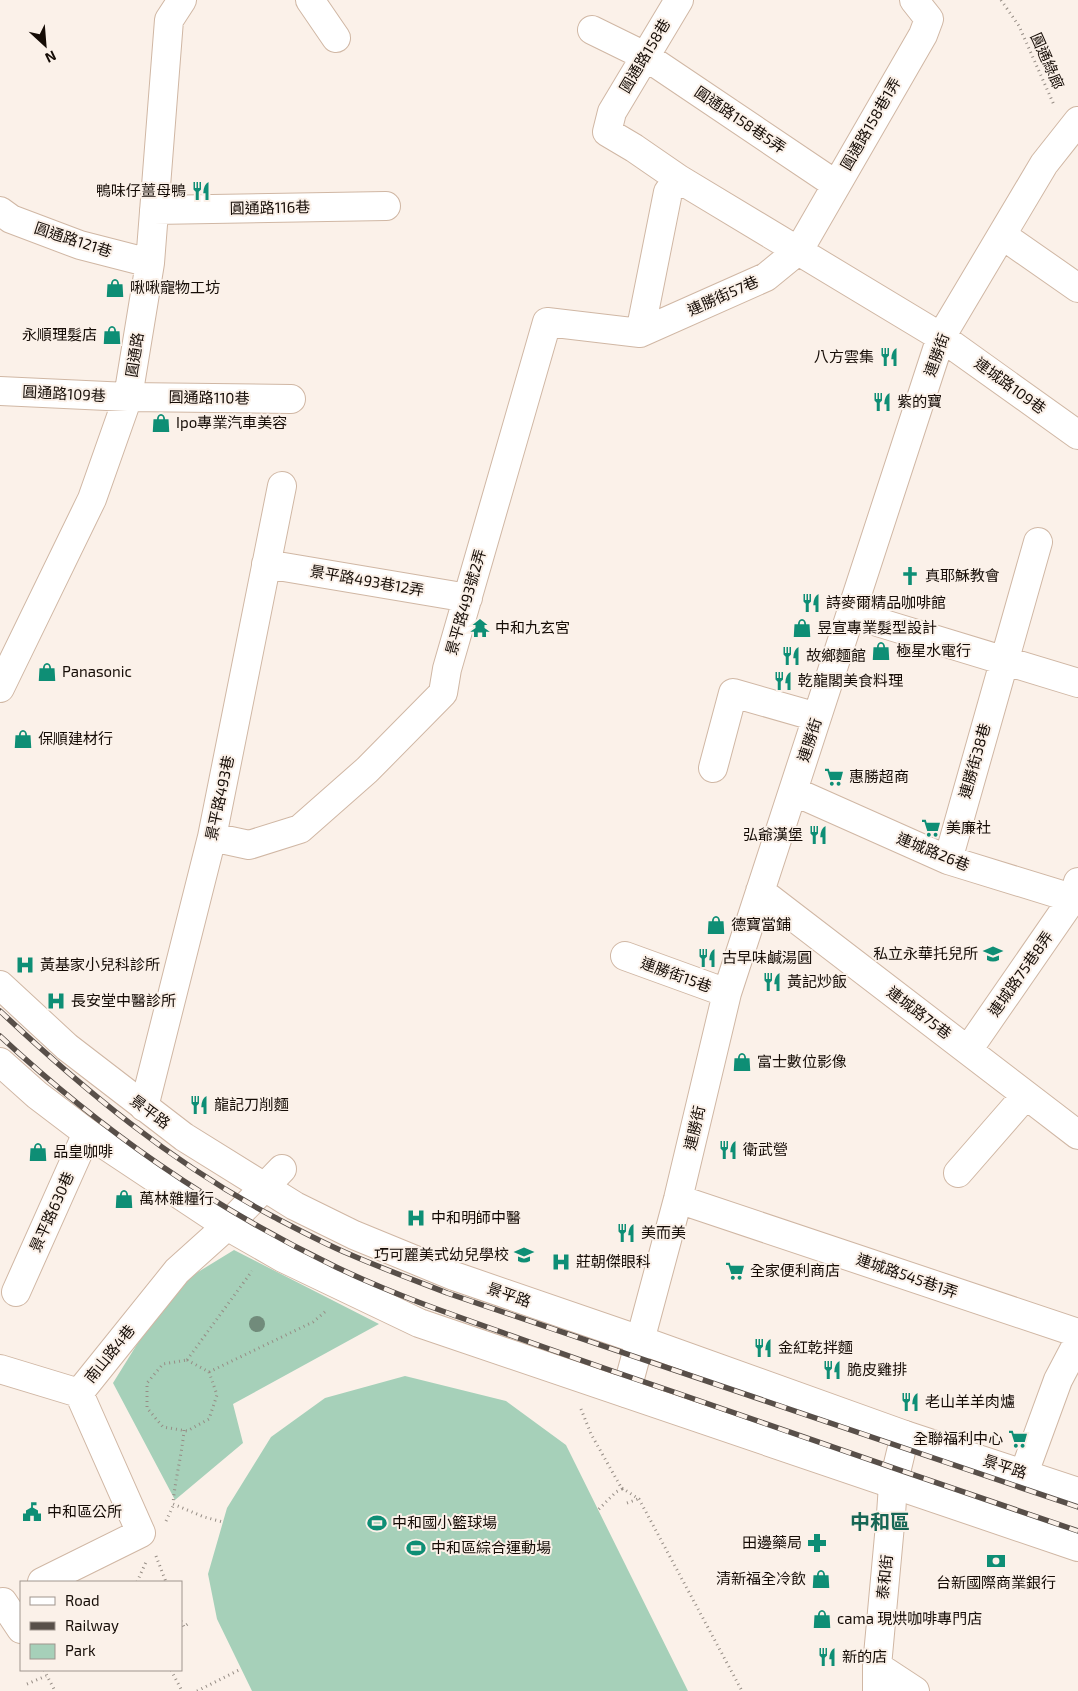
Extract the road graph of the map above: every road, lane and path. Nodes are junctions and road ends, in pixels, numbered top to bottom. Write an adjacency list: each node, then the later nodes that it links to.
1 (182, 0): 13 (street, 圓通路)
2 (310, 0): 7 (street)
3 (679, 0): 8 (street, 圓通路158巷)
4 (914, 0): 11 (street, 圓通路158巷1弄)
5 (1001, 0): 9 (path, 圓通綠廊)
6 (592, 30): 8 (street, 圓通路158巷5弄)
7 (336, 38)
8 (645, 56): 10 (street, 圓通路158巷); 11 (street, 圓通路158巷5弄)
9 (1073, 128): 15 (street, 連勝街)
10 (679, 179): 16 (street); 19 (street)
11 (836, 184): 16 (street, 圓通路158巷1弄)
12 (386, 206): 13 (street, 圓通路116巷)
13 (154, 210): 17 (street, 圓通路)
14 (0, 211): 17 (street, 圓通路121巷)
15 (1002, 235): 18 (street); 20 (street, 連勝街)
16 (799, 250): 19 (street, 連勝街57巷); 20 (street)
17 (150, 263): 22 (street, 圓通路)
18 (1078, 288)
19 (640, 333): 28 (street, 景平路493號2弄)
20 (941, 337): 24 (street, 連城路109巷); 29 (street, 連勝街)
21 (0, 391): 22 (street, 圓通路109巷)
22 (128, 397): 23 (street, 圓通路110巷); 32 (street, 圓通路)
23 (291, 399)
24 (1078, 435)
25 (282, 486): 27 (street, 景平路493巷)
26 (1038, 542): 30 (street, 連勝街38巷)
27 (266, 564): 28 (street, 景平路493巷12弄); 36 (street, 景平路493巷)
28 (468, 598): 36 (street, 景平路493號2弄)
29 (851, 614): 30 (street); 33 (street, 連勝街)
30 (1003, 662): 31 (street); 37 (street, 連勝街38巷)
31 (1078, 684)
32 (0, 688)
33 (817, 717): 34 (street); 35 (street, 連勝街)
34 (713, 768)
35 (793, 791): 37 (street, 連城路26巷); 38 (street, 連勝街)
36 (212, 837): 46 (street, 景平路493巷)
37 (948, 860): 39 (street, 連城路26巷)
38 (760, 891): 42 (street, 連勝街); 43 (street, 連城路75巷)
39 (1076, 893): 43 (street, 連城路75巷8弄)
40 (624, 956): 42 (street, 連勝街15巷)
41 (0, 985): 46 (street, 景平路)
42 (727, 993): 51 (street, 連勝街)
43 (968, 1050): 45 (street, 連城路75巷)
44 (0, 1062): 47 (street)
45 (1026, 1094): 48 (street, 連城路75巷); 49 (street)
46 (144, 1107): 50 (street, 景平路)
47 (87, 1133): 52 (street); 54 (street, 景平路630巷)
48 (1078, 1135)
49 (958, 1173)
50 (274, 1178): 52 (street, 南山路4巷); 57 (street, 景平路)
51 (678, 1199): 56 (street, 連城路545巷1弄); 57 (street, 連勝街)
52 (227, 1226): 63 (street, 南山路4巷); 64 (street)
53 (253, 1271): 59 (path)
54 (16, 1292)
55 (329, 1309): 61 (path)
56 (1078, 1334)
57 (640, 1340): 64 (street, 連勝街); 67 (street, 景平路)
58 (1078, 1342): 62 (street)
59 (187, 1360): 61 (path); 66 (path)
60 (0, 1369): 63 (street)
61 (209, 1372): 66 (path)
62 (1068, 1384): 68 (street)
63 (79, 1393): 78 (street, 南山路4巷)
64 (626, 1393): 69 (street)
65 (579, 1403): 70 (path)
66 (184, 1430): 75 (path)
67 (905, 1435): 68 (street, 景平路); 69 (street, 泰和街)
68 (1024, 1473): 71 (street, 景平路)
69 (893, 1485): 76 (street); 88 (street, 泰和街)
70 (622, 1488): 72 (path); 74 (path)
71 (1078, 1492)
72 (638, 1499): 73 (path); 93 (path)
73 (627, 1502)
74 (598, 1510)
75 (223, 1522)
76 (1078, 1547)
77 (153, 1548): 79 (path)
78 (44, 1581)
79 (166, 1581)
80 (8, 1599): 83 (street)
81 (190, 1622): 82 (path)
82 (182, 1623)
83 (20, 1627)
84 (241, 1669): 92 (path)
85 (44, 1671): 87 (path)
86 (172, 1671): 91 (path)
87 (46, 1676): 89 (path); 90 (path)
88 (877, 1678): 94 (street)
89 (27, 1684)
90 (55, 1691)
91 (182, 1691)
92 (196, 1691)
93 (742, 1691)
94 (915, 1691)

